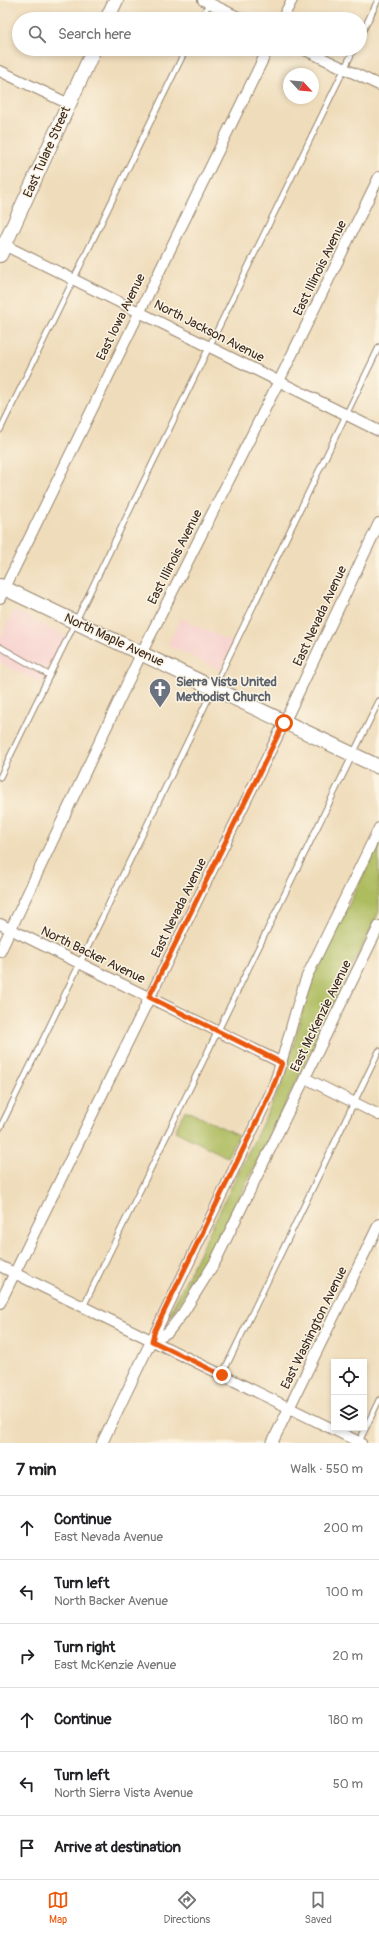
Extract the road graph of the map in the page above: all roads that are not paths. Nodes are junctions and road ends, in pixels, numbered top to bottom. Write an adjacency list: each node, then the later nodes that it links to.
1 (116, 0): 5 (main road)
2 (292, 0): 8 (street)
3 (378, 0): 9 (lane)
4 (207, 1): 6 (lane); 7 (street)
5 (110, 12)
6 (203, 12)
7 (228, 12)
8 (286, 12)
9 (367, 23)
10 (91, 56): 18 (main road, East Tulare Street)
11 (183, 56): 21 (lane)
12 (265, 56): 22 (street, East Iowa Avenue)
13 (318, 56): 15 (street)
14 (350, 56): 15 (lane)
15 (344, 68): 17 (street); 23 (lane)
16 (0, 71): 18 (street)
17 (379, 85)
18 (69, 104): 20 (main road, East Tulare Street)
19 (379, 177): 25 (street, East Illinois Avenue)
20 (2, 248): 21 (street, North Jackson Avenue)
21 (74, 279): 22 (street, North Jackson Avenue); 27 (lane)
22 (139, 311): 23 (street, North Jackson Avenue); 30 (street, East Iowa Avenue)
23 (209, 346): 25 (street, North Jackson Avenue); 31 (lane)
24 (379, 347): 26 (lane)
25 (279, 382): 26 (street, North Jackson Avenue); 33 (street, East Illinois Avenue)
26 (346, 414): 28 (street, North Jackson Avenue); 35 (lane)
27 (0, 430)
28 (379, 430)
29 (379, 523): 37 (street, East Nevada Avenue)
30 (2, 591): 31 (main road, North Maple Avenue)
31 (76, 621): 33 (main road, North Maple Avenue); 34 (lane)
32 (0, 647): 34 (lane)
33 (142, 652): 35 (main road, North Maple Avenue); 44 (street, East Illinois Avenue)
34 (49, 675): 40 (lane)
35 (213, 688): 37 (main road, North Maple Avenue); 46 (lane)
36 (379, 701): 38 (lane)
37 (284, 723): 38 (main road, North Maple Avenue); 47 (street, East Nevada Avenue)
38 (354, 755): 39 (main road, North Maple Avenue); 48 (lane)
39 (379, 767)
40 (0, 777)
41 (379, 828): 50 (street, East McKenzie Avenue)
42 (0, 924): 44 (street, North Backer Avenue)
43 (379, 926): 51 (street, East McKenzie Avenue)
44 (11, 929): 45 (street, East Illinois Avenue); 46 (street, North Backer Avenue)
45 (0, 952)
46 (80, 963): 47 (street, North Backer Avenue); 54 (lane)
47 (149, 997): 48 (street, North Backer Avenue); 57 (street, East Nevada Avenue)
48 (217, 1031): 50 (street, North Backer Avenue); 59 (lane)
49 (379, 1052): 52 (lane)
50 (282, 1063): 60 (street, East McKenzie Avenue)
51 (305, 1078): 52 (street); 60 (street, East McKenzie Avenue)
52 (355, 1103): 53 (street); 61 (lane)
53 (379, 1115)
54 (0, 1128)
55 (379, 1224): 63 (street, East Washington Avenue)
56 (0, 1266): 57 (street)
57 (15, 1273): 58 (street, East Nevada Avenue); 59 (street)
58 (0, 1303)
59 (83, 1307): 60 (street)
60 (152, 1341): 61 (street); 65 (street, East McKenzie Avenue)
61 (222, 1375): 63 (street)
62 (379, 1400): 64 (lane)
63 (290, 1408): 64 (street); 66 (street, East Washington Avenue)
64 (360, 1442)
65 (102, 1443)
66 (272, 1443)

